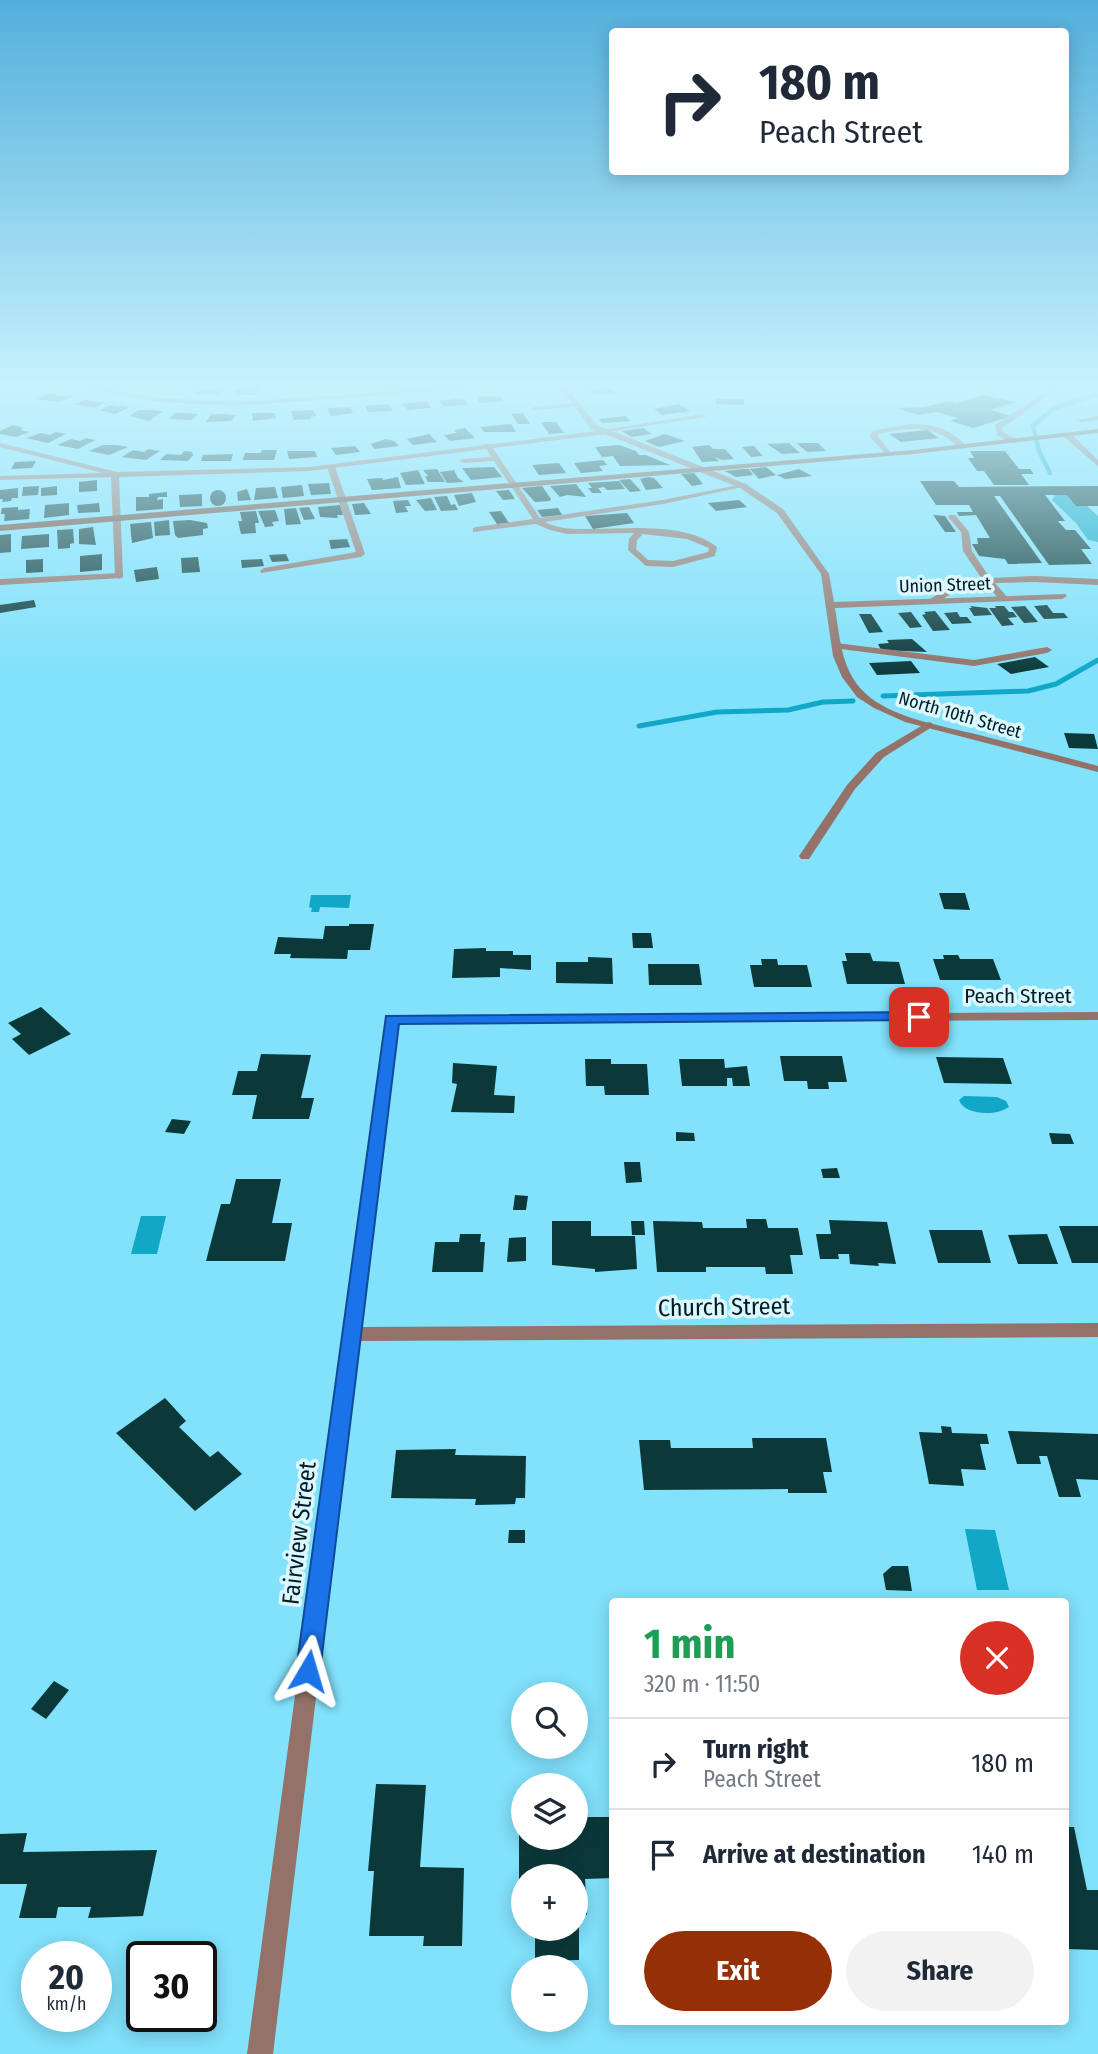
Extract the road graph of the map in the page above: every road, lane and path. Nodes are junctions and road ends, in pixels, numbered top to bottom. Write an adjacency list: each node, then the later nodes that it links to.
1 (115, 484): 7 (street)
2 (338, 484): 6 (street)
3 (515, 484): 6 (main road); 9 (street)
4 (738, 484): 5 (street, North 10th Street)
5 (743, 486): 9 (street); 20 (street, North 10th Street)
6 (344, 499): 7 (main road); 13 (street)
7 (117, 517): 10 (main road); 15 (street)
8 (952, 517): 14 (street)
9 (539, 522): 11 (street); 12 (street)
10 (0, 528)
11 (476, 530)
12 (639, 533): 12 (street)
13 (264, 572)
14 (989, 580): 16 (street); 18 (street); 19 (street)
15 (0, 582)
16 (1098, 582)
17 (1062, 596): 18 (street, Union Street)
18 (1003, 598): 19 (street, Union Street)
19 (933, 601): 20 (street, Union Street)
20 (830, 606): 21 (street, North 10th Street)
21 (836, 646): 22 (street); 23 (street, North 10th Street)
22 (1048, 650)
23 (928, 725): 24 (street, North 10th Street); 25 (street)
24 (1098, 769)
25 (805, 856)
26 (1098, 1016): 27 (street, Peach Street)
27 (391, 1019): 29 (street, Fairview Street)
28 (1098, 1330): 29 (street, Church Street)
29 (351, 1334): 30 (street, Fairview Street)
30 (260, 2054)

